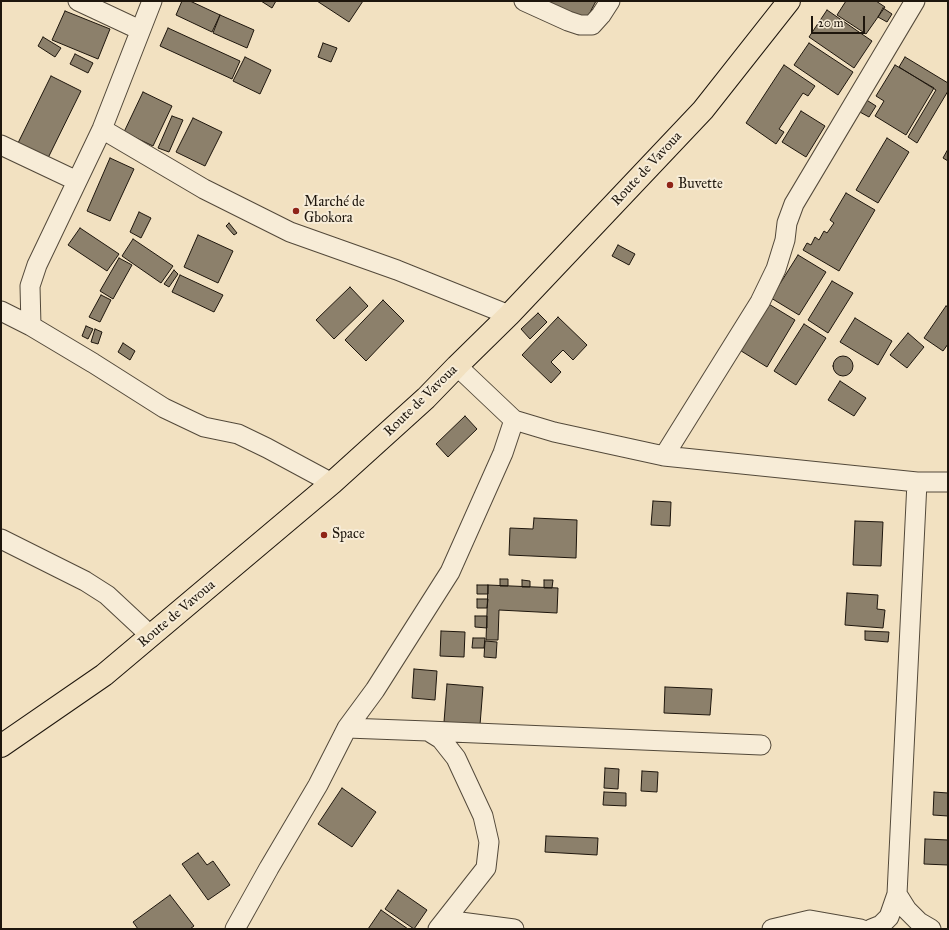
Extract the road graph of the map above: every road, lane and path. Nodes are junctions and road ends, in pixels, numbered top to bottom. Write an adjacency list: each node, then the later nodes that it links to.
1 (78, 1): 7 (street)
2 (152, 1): 7 (street)
3 (524, 1): 4 (street)
4 (610, 1)
5 (789, 1): 12 (main road, Route de Vavoua)
6 (915, 1): 16 (street)
7 (140, 30): 8 (street)
8 (102, 129): 10 (street); 12 (street)
9 (1, 145): 10 (street)
10 (77, 181): 13 (street)
11 (1, 311): 13 (street)
12 (509, 315): 14 (main road, Route de Vavoua)
13 (31, 326): 19 (street)
14 (457, 366): 15 (street); 19 (main road, Route de Vavoua)
15 (514, 420): 16 (street); 22 (street)
16 (664, 456): 17 (street)
17 (917, 482): 18 (street); 26 (street)
18 (948, 482)
19 (332, 483): 21 (main road, Route de Vavoua)
20 (1, 539): 21 (street)
21 (151, 636): 25 (main road, Route de Vavoua)
22 (347, 728): 23 (street); 28 (street)
23 (428, 731): 24 (street); 27 (street)
24 (761, 745)
25 (1, 746)
26 (897, 894): 32 (street); 33 (street)
27 (441, 925): 29 (street)
28 (235, 929)
29 (514, 929)
30 (772, 929): 31 (street)
31 (861, 929)
32 (871, 929)
33 (930, 929)

